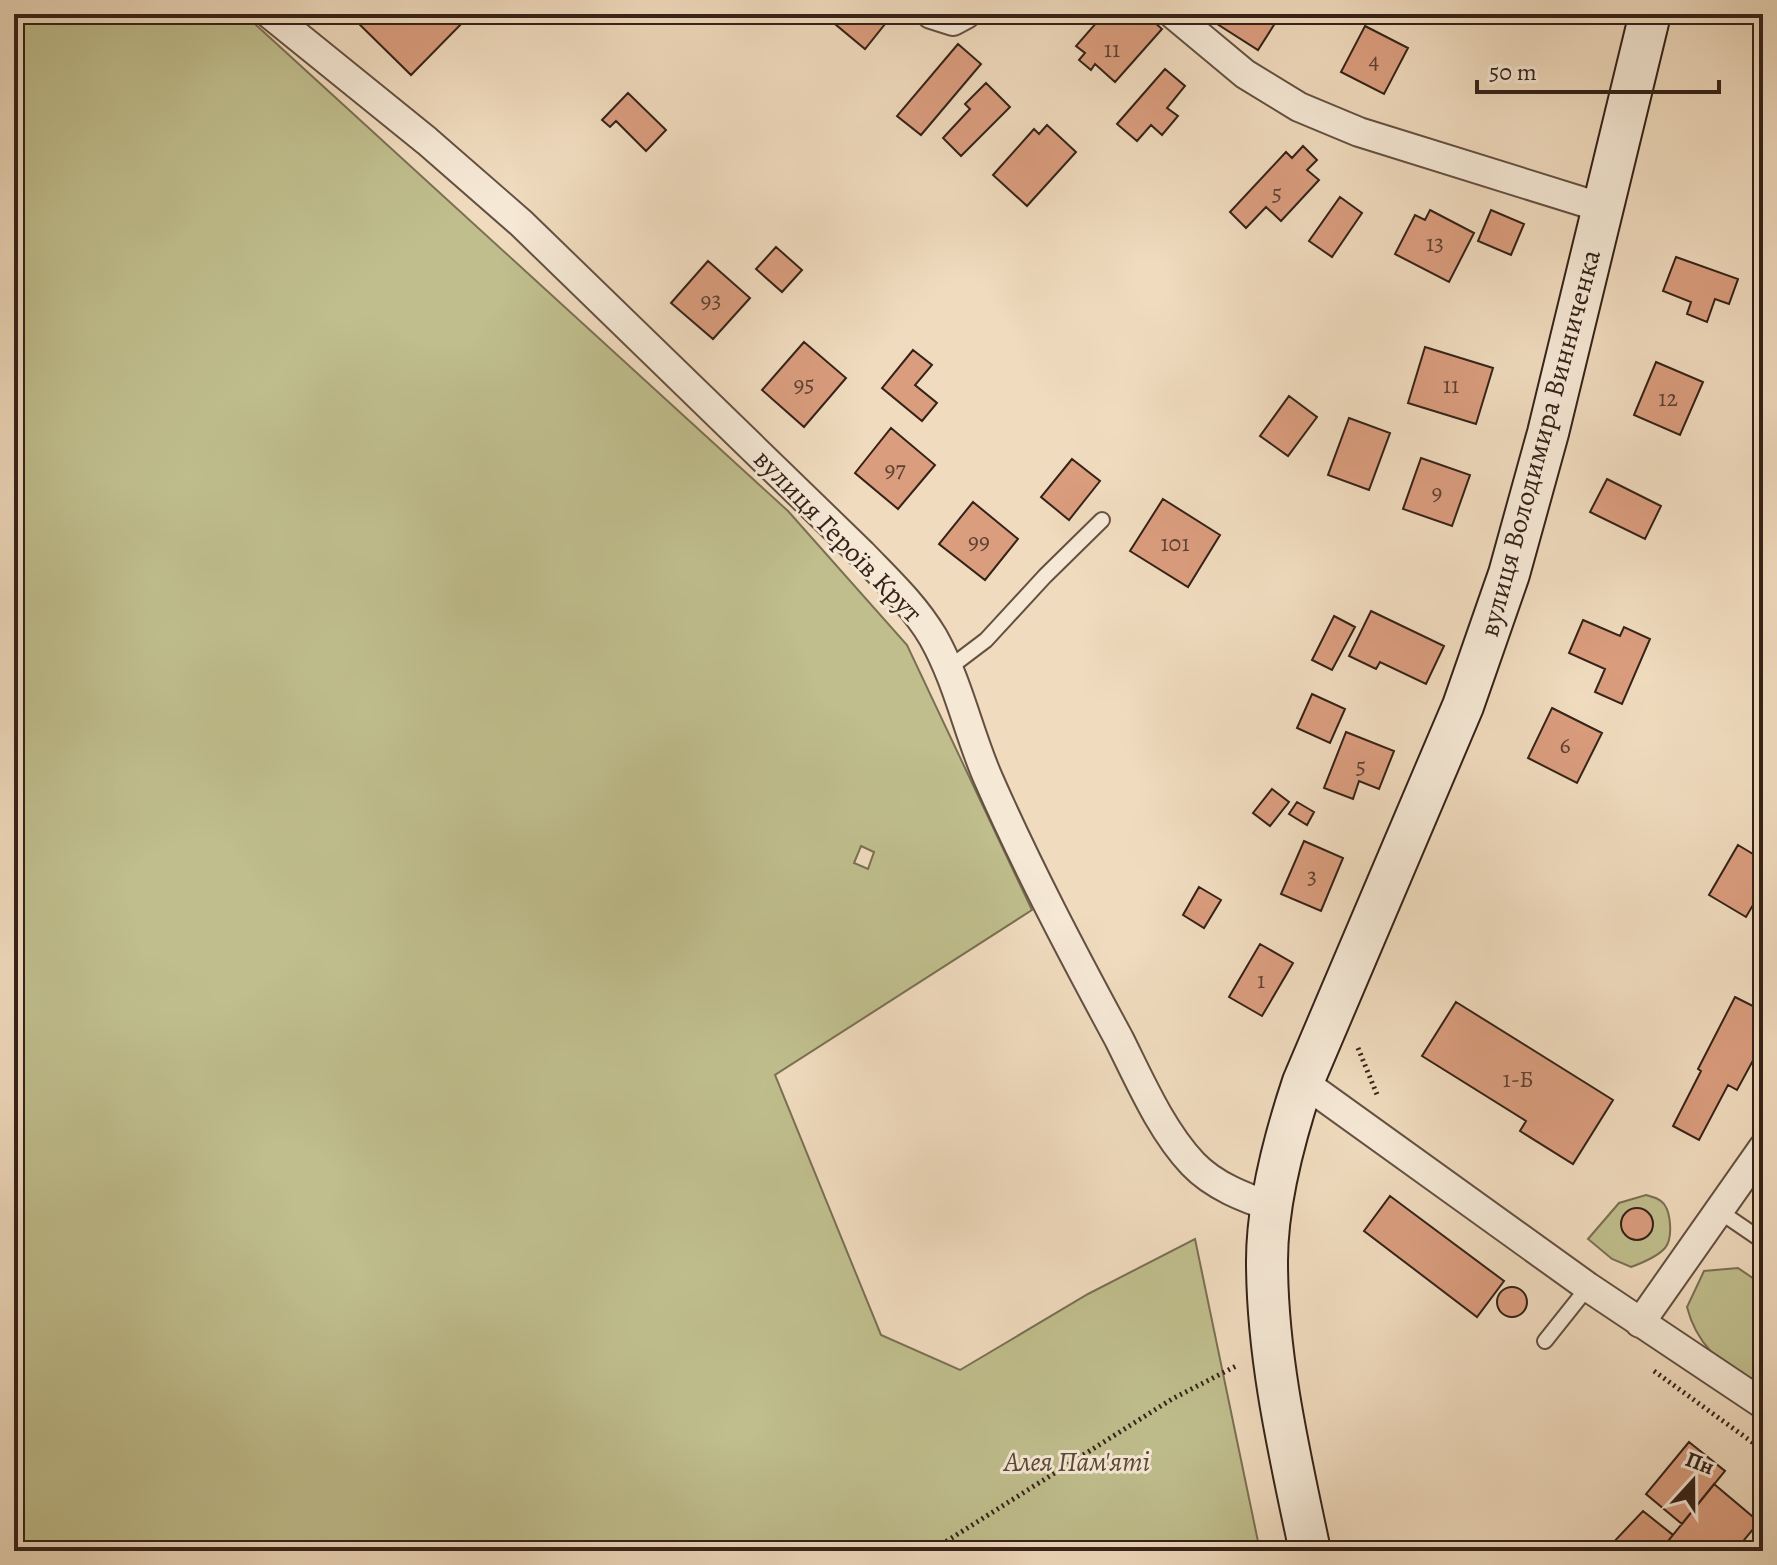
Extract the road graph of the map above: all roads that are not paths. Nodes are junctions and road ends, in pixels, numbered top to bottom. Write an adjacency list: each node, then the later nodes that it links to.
1 (270, 14): 8 (street, вулиця Героїв Крут)
2 (931, 14): 3 (street)
3 (966, 14)
4 (1173, 14): 6 (street)
5 (1650, 14): 6 (main road, вулиця Володимира Винниченка)
6 (1603, 208): 9 (main road, вулиця Володимира Винниченка)
7 (1102, 520): 8 (lane)
8 (949, 668): 11 (street, вулиця Героїв Крут)
9 (1303, 1082): 11 (main road, вулиця Володимира Винниченка); 14 (street)
10 (1763, 1148): 12 (street)
11 (1273, 1207): 18 (main road, вулиця Володимира Винниченка)
12 (1719, 1211): 13 (lane); 15 (street)
13 (1763, 1241)
14 (1588, 1287): 15 (street); 16 (lane)
15 (1640, 1323): 17 (street)
16 (1545, 1341)
17 (1763, 1404)
18 (1310, 1551)

